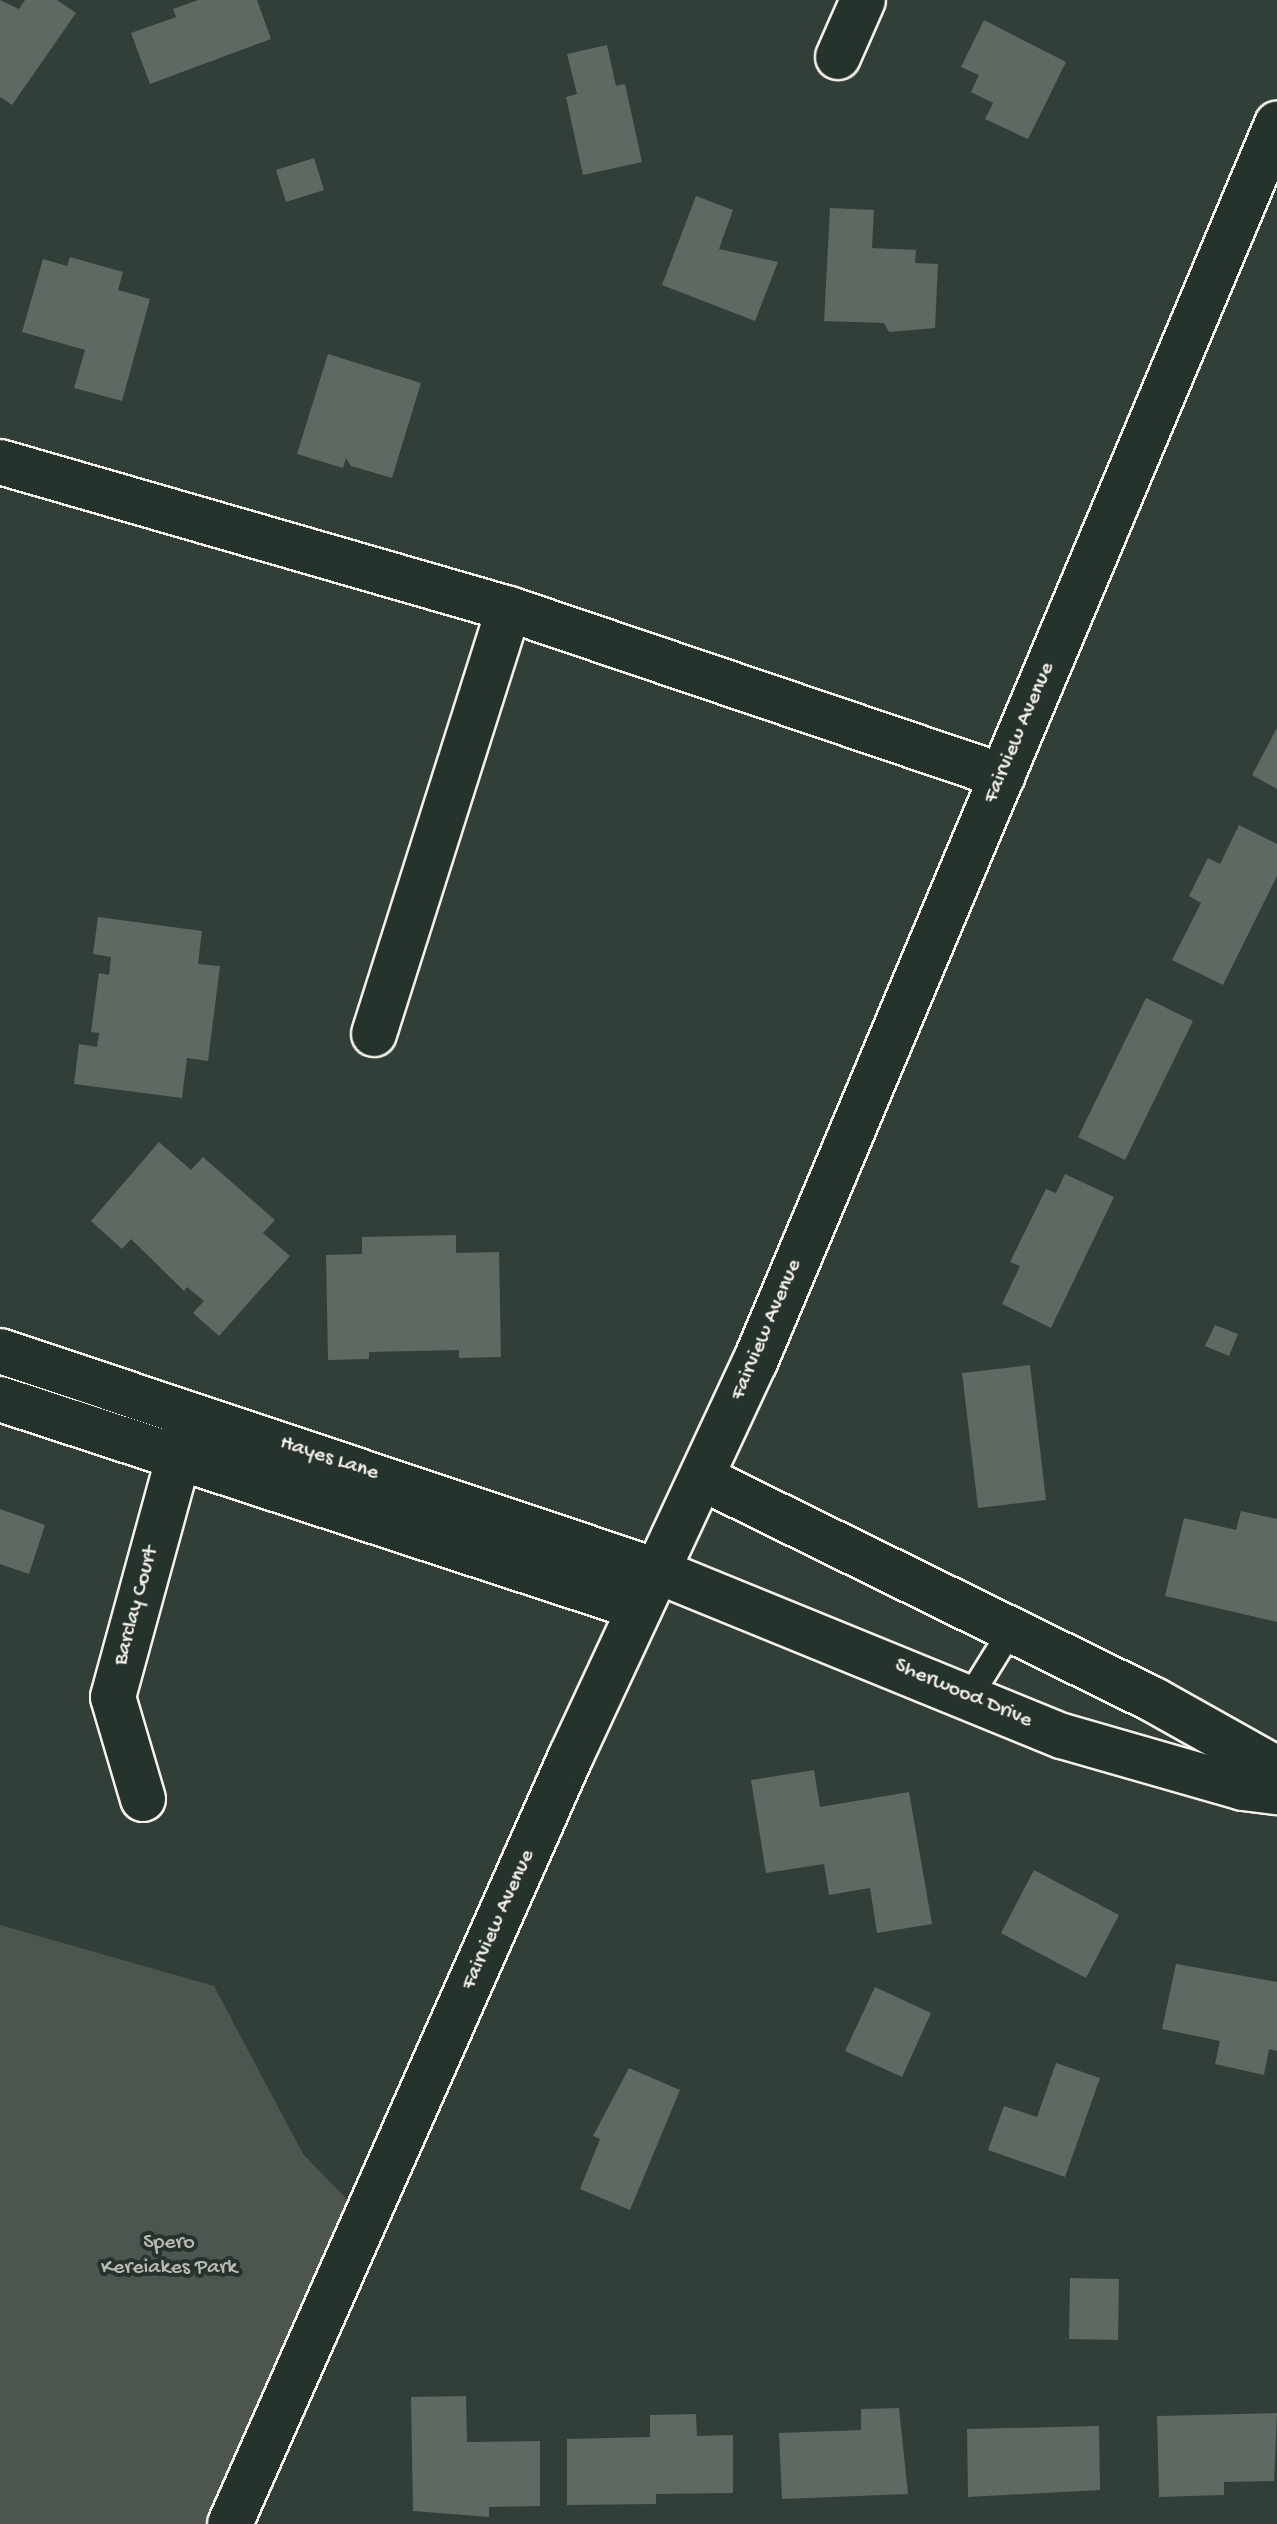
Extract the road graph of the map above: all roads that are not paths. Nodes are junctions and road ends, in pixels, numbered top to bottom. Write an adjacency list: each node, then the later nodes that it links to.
1 (863, 0): 2 (street)
2 (838, 57)
3 (1277, 124): 6 (street, Fairview Avenue)
4 (0, 462): 5 (street)
5 (509, 609): 6 (street); 7 (street)
6 (1002, 776): 12 (street, Fairview Avenue)
7 (374, 1034)
8 (0, 1351): 10 (street, Hayes Lane)
9 (0, 1399): 11 (street, Hayes Lane)
10 (191, 1413): 11 (street, Barclay Court); 13 (street, Hayes Lane)
11 (178, 1457): 13 (street, Hayes Lane); 18 (street, Barclay Court)
12 (702, 1478): 13 (street, Fairview Avenue); 14 (street)
13 (649, 1590): 15 (street, Sherwood Drive); 19 (street, Fairview Avenue)
14 (1010, 1632): 15 (lane); 16 (street)
15 (969, 1698): 17 (street, Sherwood Drive)
16 (1277, 1769)
17 (1277, 1792)
18 (143, 1799)
19 (230, 2524)

